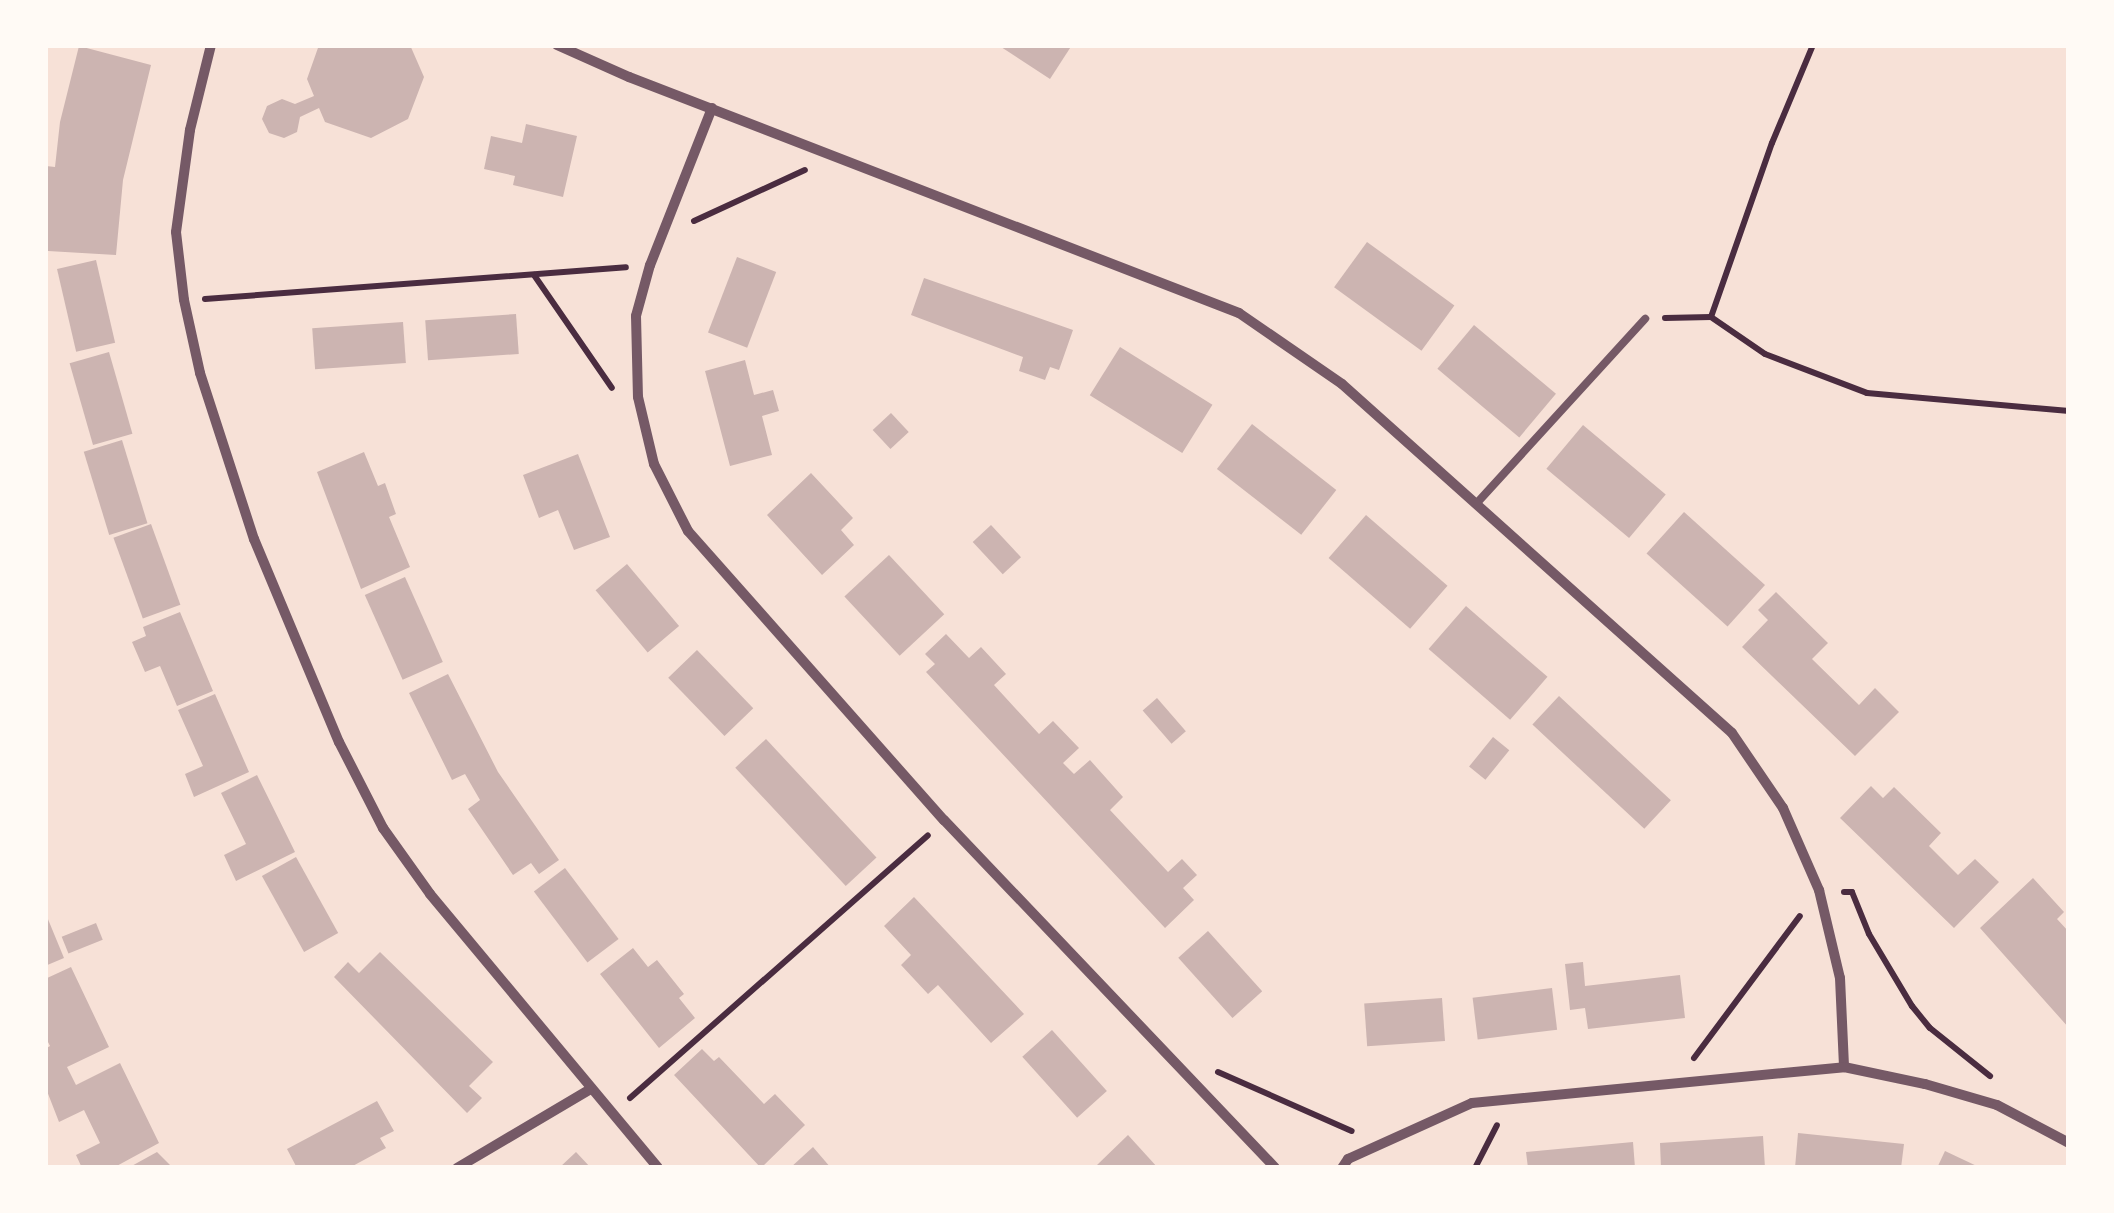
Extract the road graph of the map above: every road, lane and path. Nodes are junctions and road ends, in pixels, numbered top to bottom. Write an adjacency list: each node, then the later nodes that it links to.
1 (211, 45): 10 (street)
2 (557, 45): 4 (street)
3 (1813, 45): 11 (path)
4 (576, 49): 5 (street)
5 (712, 108): 6 (street); 7 (street)
6 (838, 155): 7 (path); 15 (street)
7 (661, 236): 8 (street)
8 (650, 265): 9 (path); 13 (street)
9 (533, 274): 10 (path); 13 (path)
10 (184, 300): 21 (street)
11 (1711, 317): 12 (path); 14 (path)
12 (1645, 318): 15 (lane)
13 (638, 397): 16 (street)
14 (2069, 411)
15 (1476, 504): 17 (street)
16 (944, 820): 19 (street); 24 (path)
17 (1819, 890): 18 (street); 20 (path); 23 (path)
18 (1844, 1067): 20 (street); 23 (street)
19 (1192, 1083): 26 (path); 29 (street)
20 (1675, 1083): 22 (street)
21 (589, 1090): 24 (street); 27 (street)
22 (1511, 1099): 26 (street); 31 (path)
23 (1997, 1105): 25 (street)
24 (611, 1114): 28 (street)
25 (2069, 1143)
26 (1381, 1144): 30 (street)
27 (457, 1168)
28 (658, 1168)
29 (1275, 1168)
30 (1342, 1168)
31 (1474, 1168)

